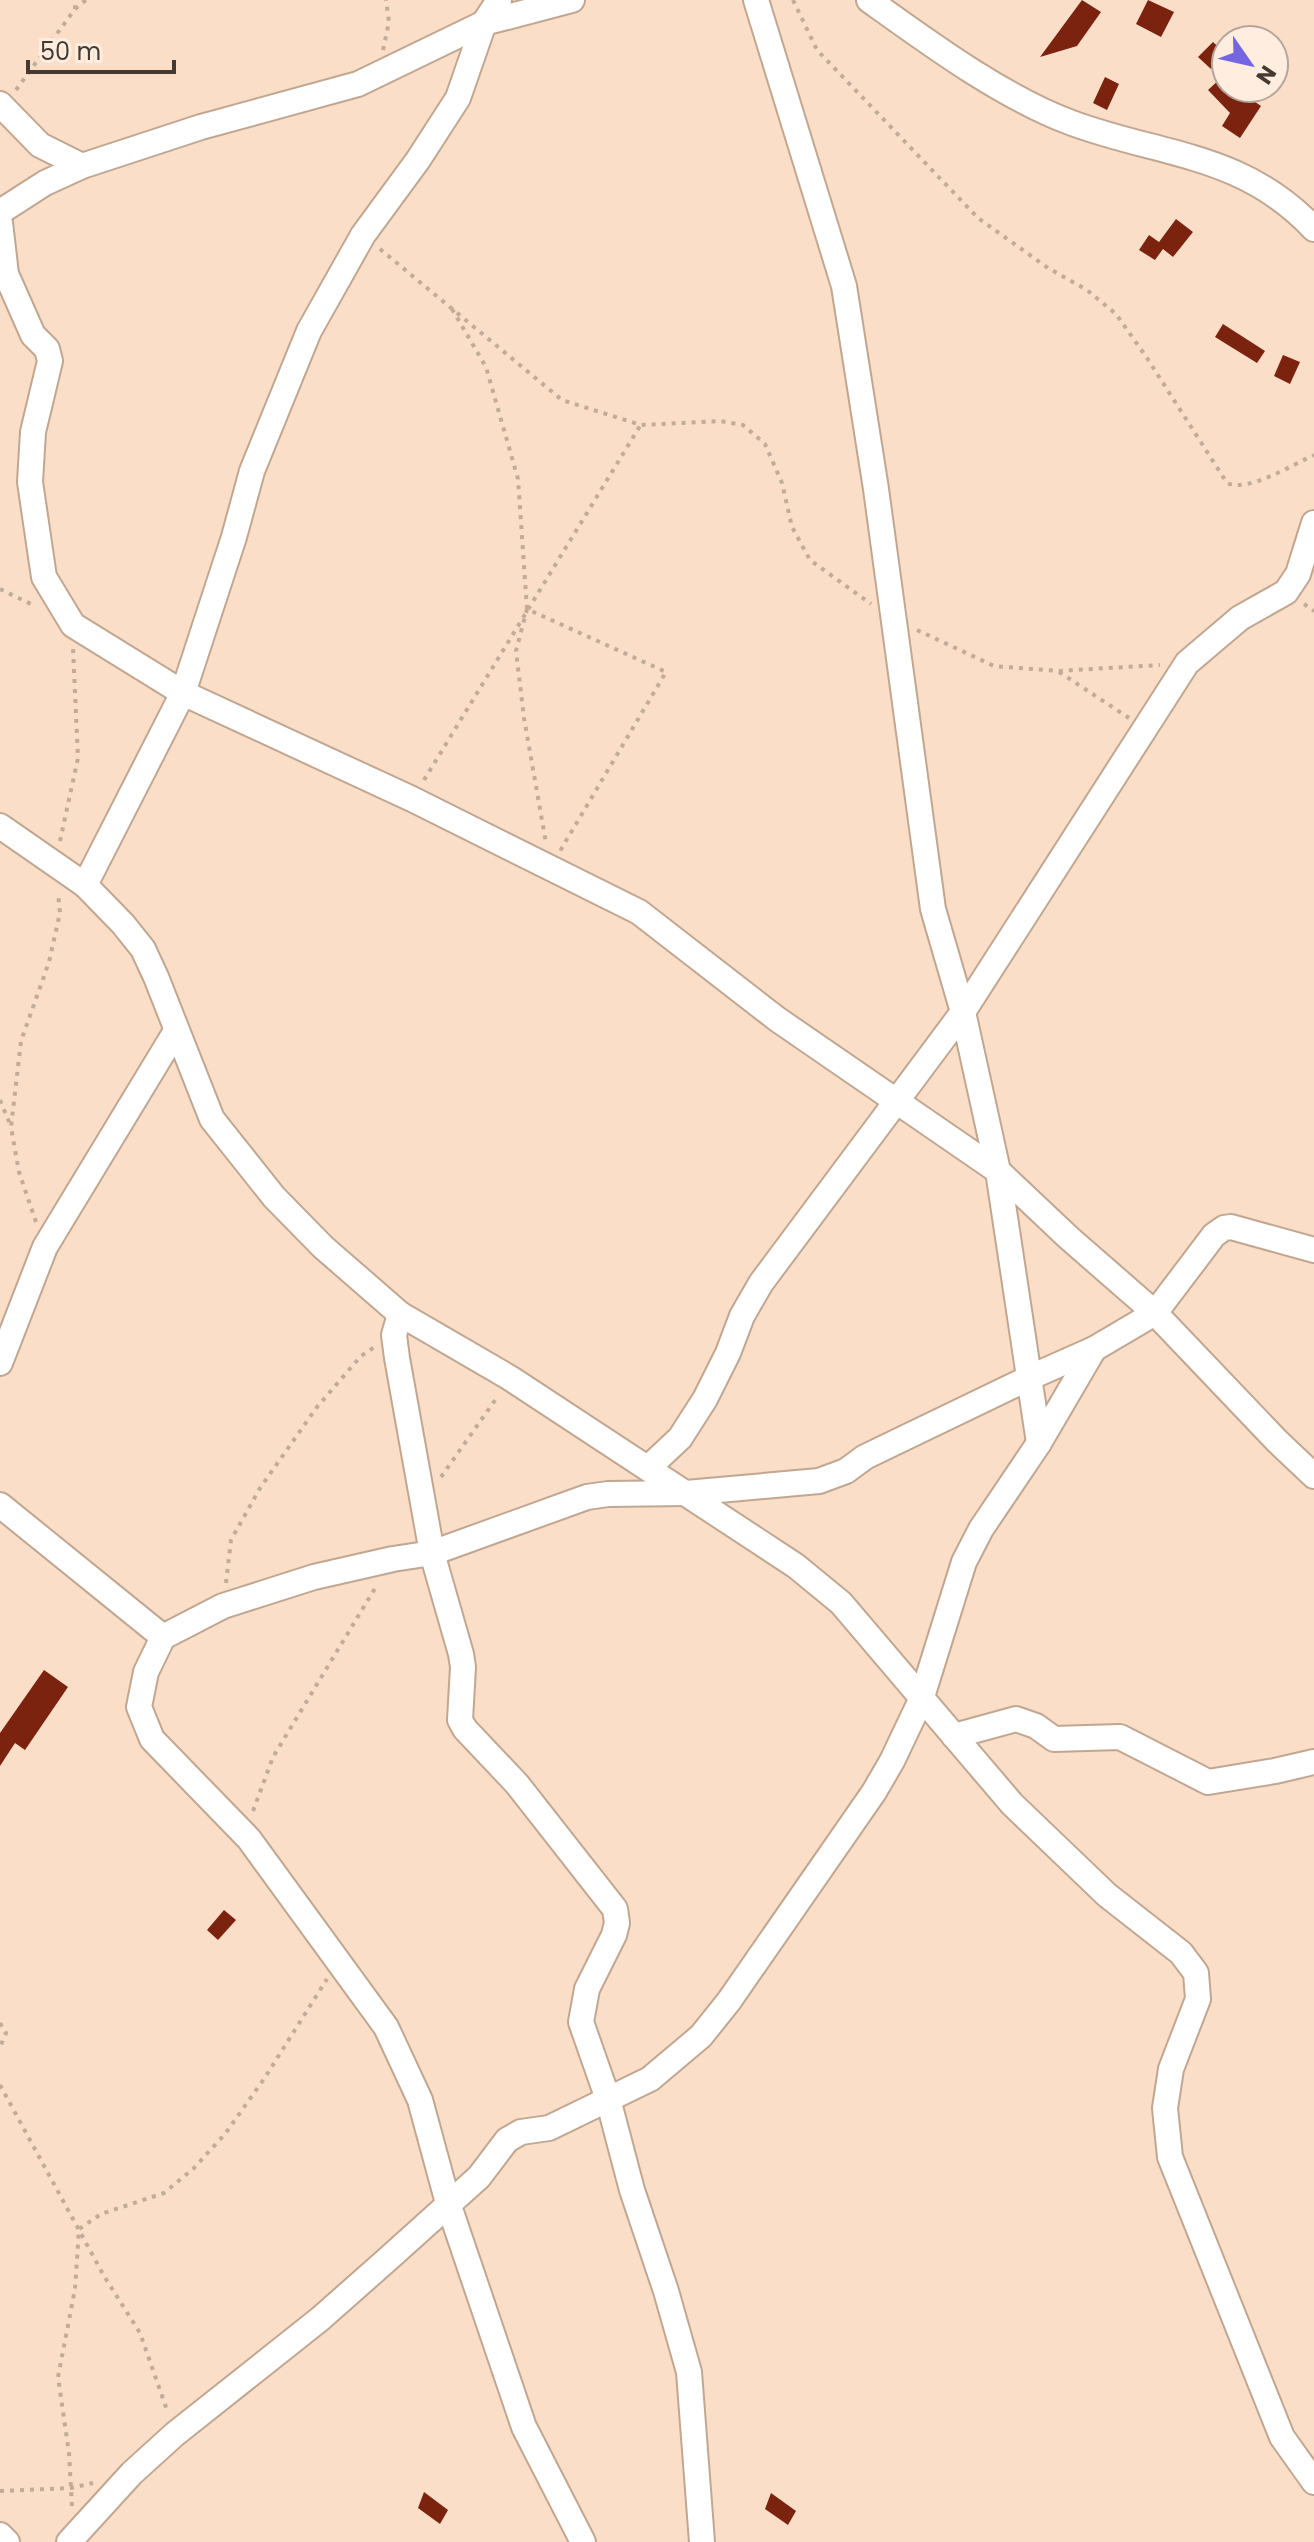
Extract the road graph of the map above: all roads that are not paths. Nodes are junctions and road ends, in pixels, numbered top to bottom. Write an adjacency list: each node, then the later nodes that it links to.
1 (499, 0): 5 (street)
2 (572, 0): 5 (street)
3 (756, 0): 17 (street)
4 (869, 0): 10 (street)
5 (484, 23): 7 (street); 14 (street)
6 (2, 105): 7 (street)
7 (82, 166): 8 (street)
8 (0, 212)
9 (0, 223): 12 (street)
10 (1314, 229)
11 (0, 308): 12 (street)
12 (33, 335): 14 (street)
13 (1314, 523): 17 (street)
14 (183, 693): 16 (street); 19 (street)
15 (0, 826): 16 (street)
16 (85, 885): 18 (street)
17 (963, 1012): 19 (street); 20 (street)
18 (176, 1031): 23 (street); 25 (street)
19 (894, 1101): 20 (street); 28 (street)
20 (998, 1171): 22 (street); 26 (street)
21 (1314, 1250): 22 (street)
22 (1155, 1313): 24 (street); 29 (street)
23 (397, 1324): 28 (street); 32 (street)
24 (1094, 1349): 26 (street); 27 (street)
25 (0, 1363)
26 (1031, 1377): 27 (street); 30 (street)
27 (1039, 1443): 34 (street)
28 (648, 1468): 30 (street)
29 (1314, 1476)
30 (686, 1493): 32 (street); 34 (street)
31 (0, 1505): 33 (street)
32 (432, 1553): 33 (street); 37 (street)
33 (163, 1637): 38 (street)
34 (921, 1700): 35 (street); 37 (street)
35 (954, 1736): 36 (street); 39 (street)
36 (1314, 1762)
37 (608, 2099): 38 (street); 44 (street)
38 (448, 2203): 41 (street); 43 (street)
39 (1314, 2482)
40 (0, 2535): 42 (street)
41 (71, 2539)
42 (7, 2542)
43 (583, 2542)
44 (702, 2542)

